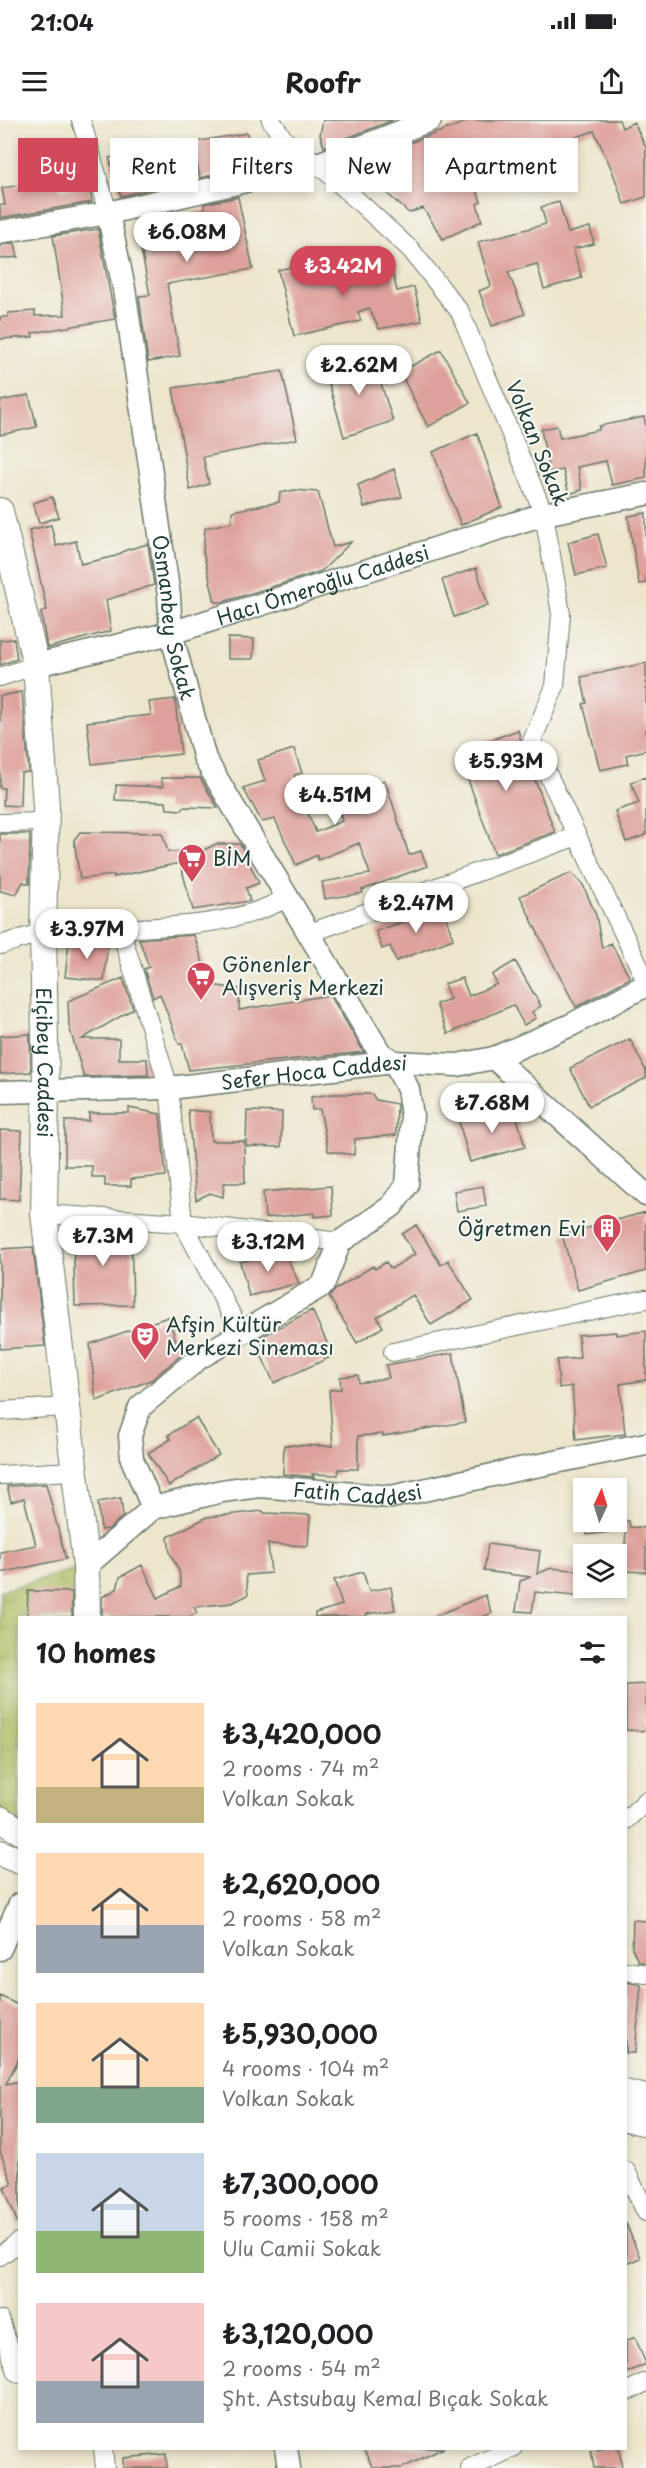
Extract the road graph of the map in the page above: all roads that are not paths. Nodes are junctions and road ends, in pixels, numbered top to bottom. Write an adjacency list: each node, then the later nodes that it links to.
1 (81, 120): 5 (street, Osmanbey Sokak)
2 (271, 120): 4 (street, Volkan Sokak)
3 (430, 120): 4 (street)
4 (318, 164): 5 (street); 9 (street, Volkan Sokak)
5 (108, 213): 6 (street); 10 (street, Osmanbey Sokak)
6 (0, 232)
7 (646, 494): 9 (street, Hacı Ömeroğlu Caddesi)
8 (0, 511): 11 (main road, Elçibey Caddesi)
9 (544, 514): 10 (street, Hacı Ömeroğlu Caddesi); 15 (street, Volkan Sokak)
10 (171, 633): 11 (street, Hacı Ömeroğlu Caddesi); 16 (street, Osmanbey Sokak)
11 (36, 666): 12 (street, Hacı Ömeroğlu Caddesi); 13 (main road, Elçibey Caddesi)
12 (0, 678)
13 (44, 822): 14 (street); 19 (main road, Elçibey Caddesi)
14 (0, 823)
15 (577, 836): 18 (street); 21 (street, Volkan Sokak)
16 (286, 898): 17 (street); 18 (street, Osmanbey Sokak)
17 (120, 928): 19 (street); 24 (street)
18 (310, 933): 23 (street, Osmanbey Sokak)
19 (43, 934): 20 (street); 25 (main road, Elçibey Caddesi)
20 (0, 945)
21 (646, 983): 22 (street, Sefer Hoca Caddesi)
22 (494, 1058): 23 (street, Sefer Hoca Caddesi); 27 (street)
23 (394, 1062): 24 (street, Sefer Hoca Caddesi); 30 (street, Osmanbey Sokak)
24 (169, 1088): 25 (street, Sefer Hoca Caddesi); 29 (street)
25 (46, 1091): 26 (street, Sefer Hoca Caddesi); 28 (main road, Elçibey Caddesi)
26 (0, 1092)
27 (646, 1195)
28 (44, 1214): 29 (street); 34 (main road, Elçibey Caddesi)
29 (183, 1223): 30 (street); 32 (street)
30 (340, 1242): 32 (street)
31 (646, 1299): 33 (street)
32 (241, 1333): 39 (street)
33 (393, 1352)
34 (66, 1407): 35 (street); 37 (main road, Elçibey Caddesi)
35 (0, 1411)
36 (646, 1444): 39 (street, Fatih Caddesi)
37 (73, 1471): 38 (street); 40 (main road, Elçibey Caddesi)
38 (0, 1475)
39 (153, 1508): 40 (street, Fatih Caddesi)
40 (86, 1566): 41 (main road, Elçibey Caddesi)
41 (87, 1616)
42 (646, 1801): 44 (street)
43 (0, 1818): 45 (main road)
44 (627, 1819)
45 (18, 1830)
46 (0, 1853): 47 (main road)
47 (18, 1860)
48 (18, 1908): 49 (street)
49 (0, 1949)
50 (627, 1971): 51 (street)
51 (646, 1974)
52 (627, 2093): 53 (main road)
53 (646, 2098)
54 (627, 2118): 55 (main road)
55 (646, 2122)
56 (627, 2173): 57 (street)
57 (646, 2212)
58 (18, 2242): 59 (street)
59 (0, 2256)
60 (0, 2320): 61 (street)
61 (12, 2374)
62 (646, 2382): 63 (street)
63 (627, 2392)
64 (103, 2450): 68 (street)
65 (271, 2450): 69 (street)
66 (286, 2450): 70 (street)
67 (503, 2457): 71 (street)
68 (105, 2468)
69 (273, 2468)
70 (288, 2468)
71 (470, 2468)

